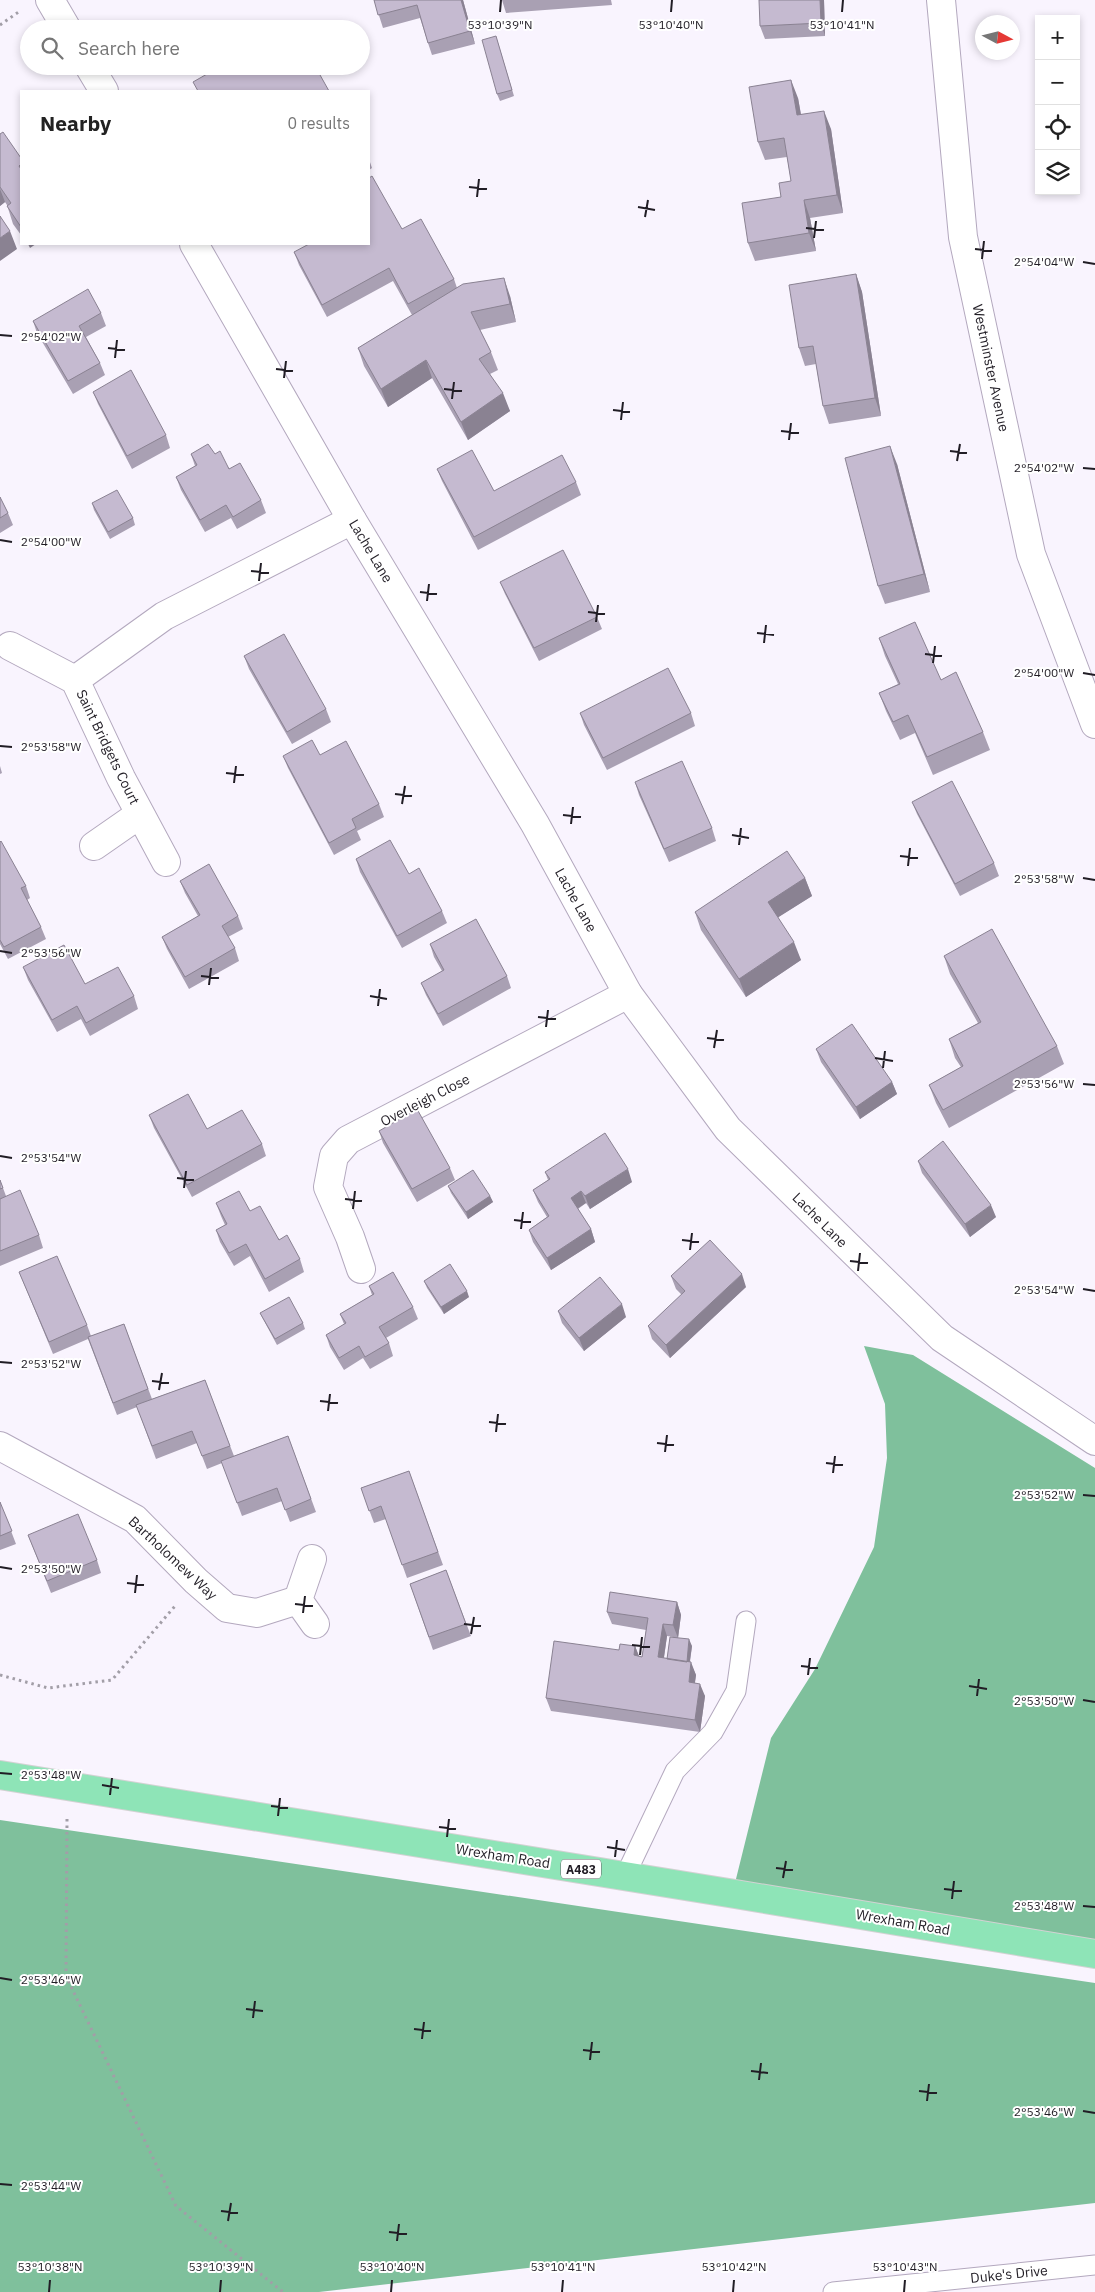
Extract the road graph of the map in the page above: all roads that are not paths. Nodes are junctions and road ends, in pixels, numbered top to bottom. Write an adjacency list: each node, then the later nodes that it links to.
1 (50, 0): 3 (street)
2 (941, 0): 10 (street, Westminster Avenue)
3 (62, 20)
4 (94, 75): 5 (street)
5 (103, 90)
6 (195, 245): 7 (street, Lache Lane)
7 (352, 520): 9 (street, Saint Bridgets Court); 14 (street, Lache Lane)
8 (10, 646): 9 (street, Saint Bridgets Court)
9 (75, 680): 11 (street, Saint Bridgets Court)
10 (1095, 724)
11 (140, 814): 12 (street, Saint Bridgets Court); 13 (street, Saint Bridgets Court)
12 (94, 846)
13 (166, 862)
14 (628, 994): 15 (street, Overleigh Close); 16 (street, Lache Lane)
15 (361, 1269)
16 (1095, 1441)
17 (0, 1446): 19 (street, Bartholomew Way)
18 (312, 1559): 19 (street)
19 (298, 1600): 21 (street)
20 (746, 1621): 23 (lane)
21 (315, 1624)
22 (0, 1775): 23 (highway, Wrexham Road / A483)
23 (625, 1876): 24 (highway, Wrexham Road / A483)
24 (1095, 1954)
25 (1095, 2265): 26 (lane, Duke's Drive)
26 (833, 2292)

